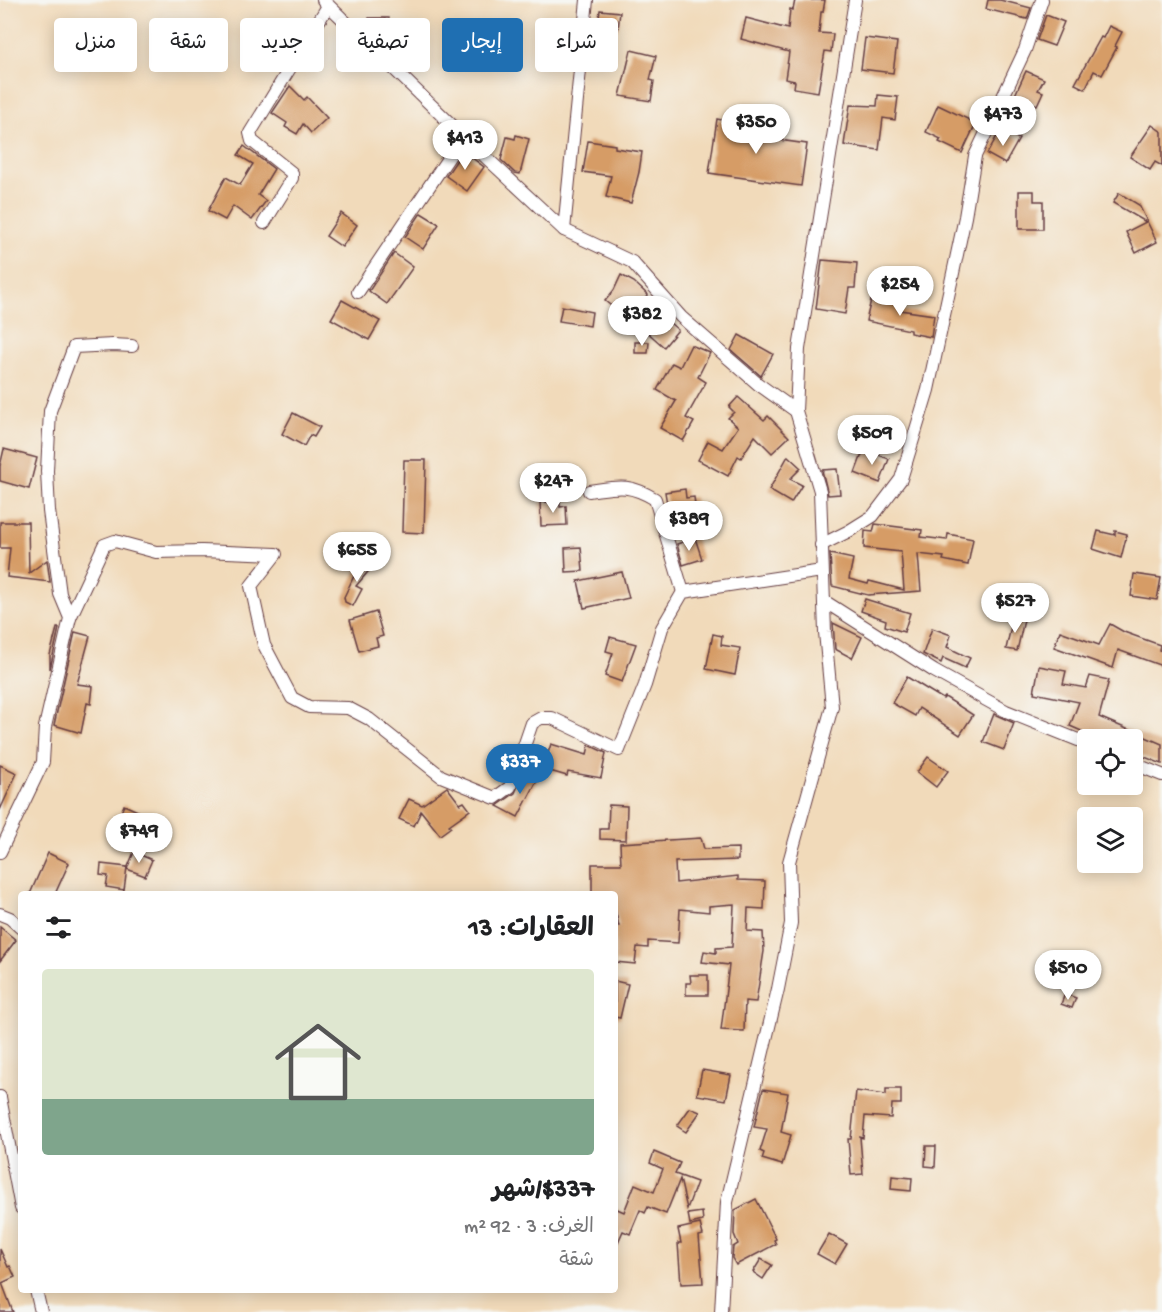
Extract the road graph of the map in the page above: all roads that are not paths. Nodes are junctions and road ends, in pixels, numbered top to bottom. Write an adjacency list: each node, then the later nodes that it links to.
1 (588, 0): 7 (street)
2 (855, 0): 10 (street)
3 (1042, 0): 12 (street)
4 (326, 3): 5 (street); 6 (street)
5 (463, 136): 7 (street); 8 (street)
6 (264, 223)
7 (564, 230): 10 (street)
8 (358, 292)
9 (132, 346): 16 (street)
10 (796, 411): 12 (street)
11 (589, 491): 14 (street)
12 (821, 545): 13 (street)
13 (822, 571): 14 (street); 15 (street)
14 (683, 592): 16 (street)
15 (824, 601): 17 (street); 27 (street)
16 (70, 618): 20 (street)
17 (1077, 740)
18 (1143, 767): 19 (street)
19 (1162, 775)
20 (0, 852)
21 (0, 914): 22 (street)
22 (18, 925)
23 (0, 1097): 24 (street)
24 (18, 1192)
25 (37, 1293): 26 (street)
26 (41, 1312)
27 (721, 1312)

